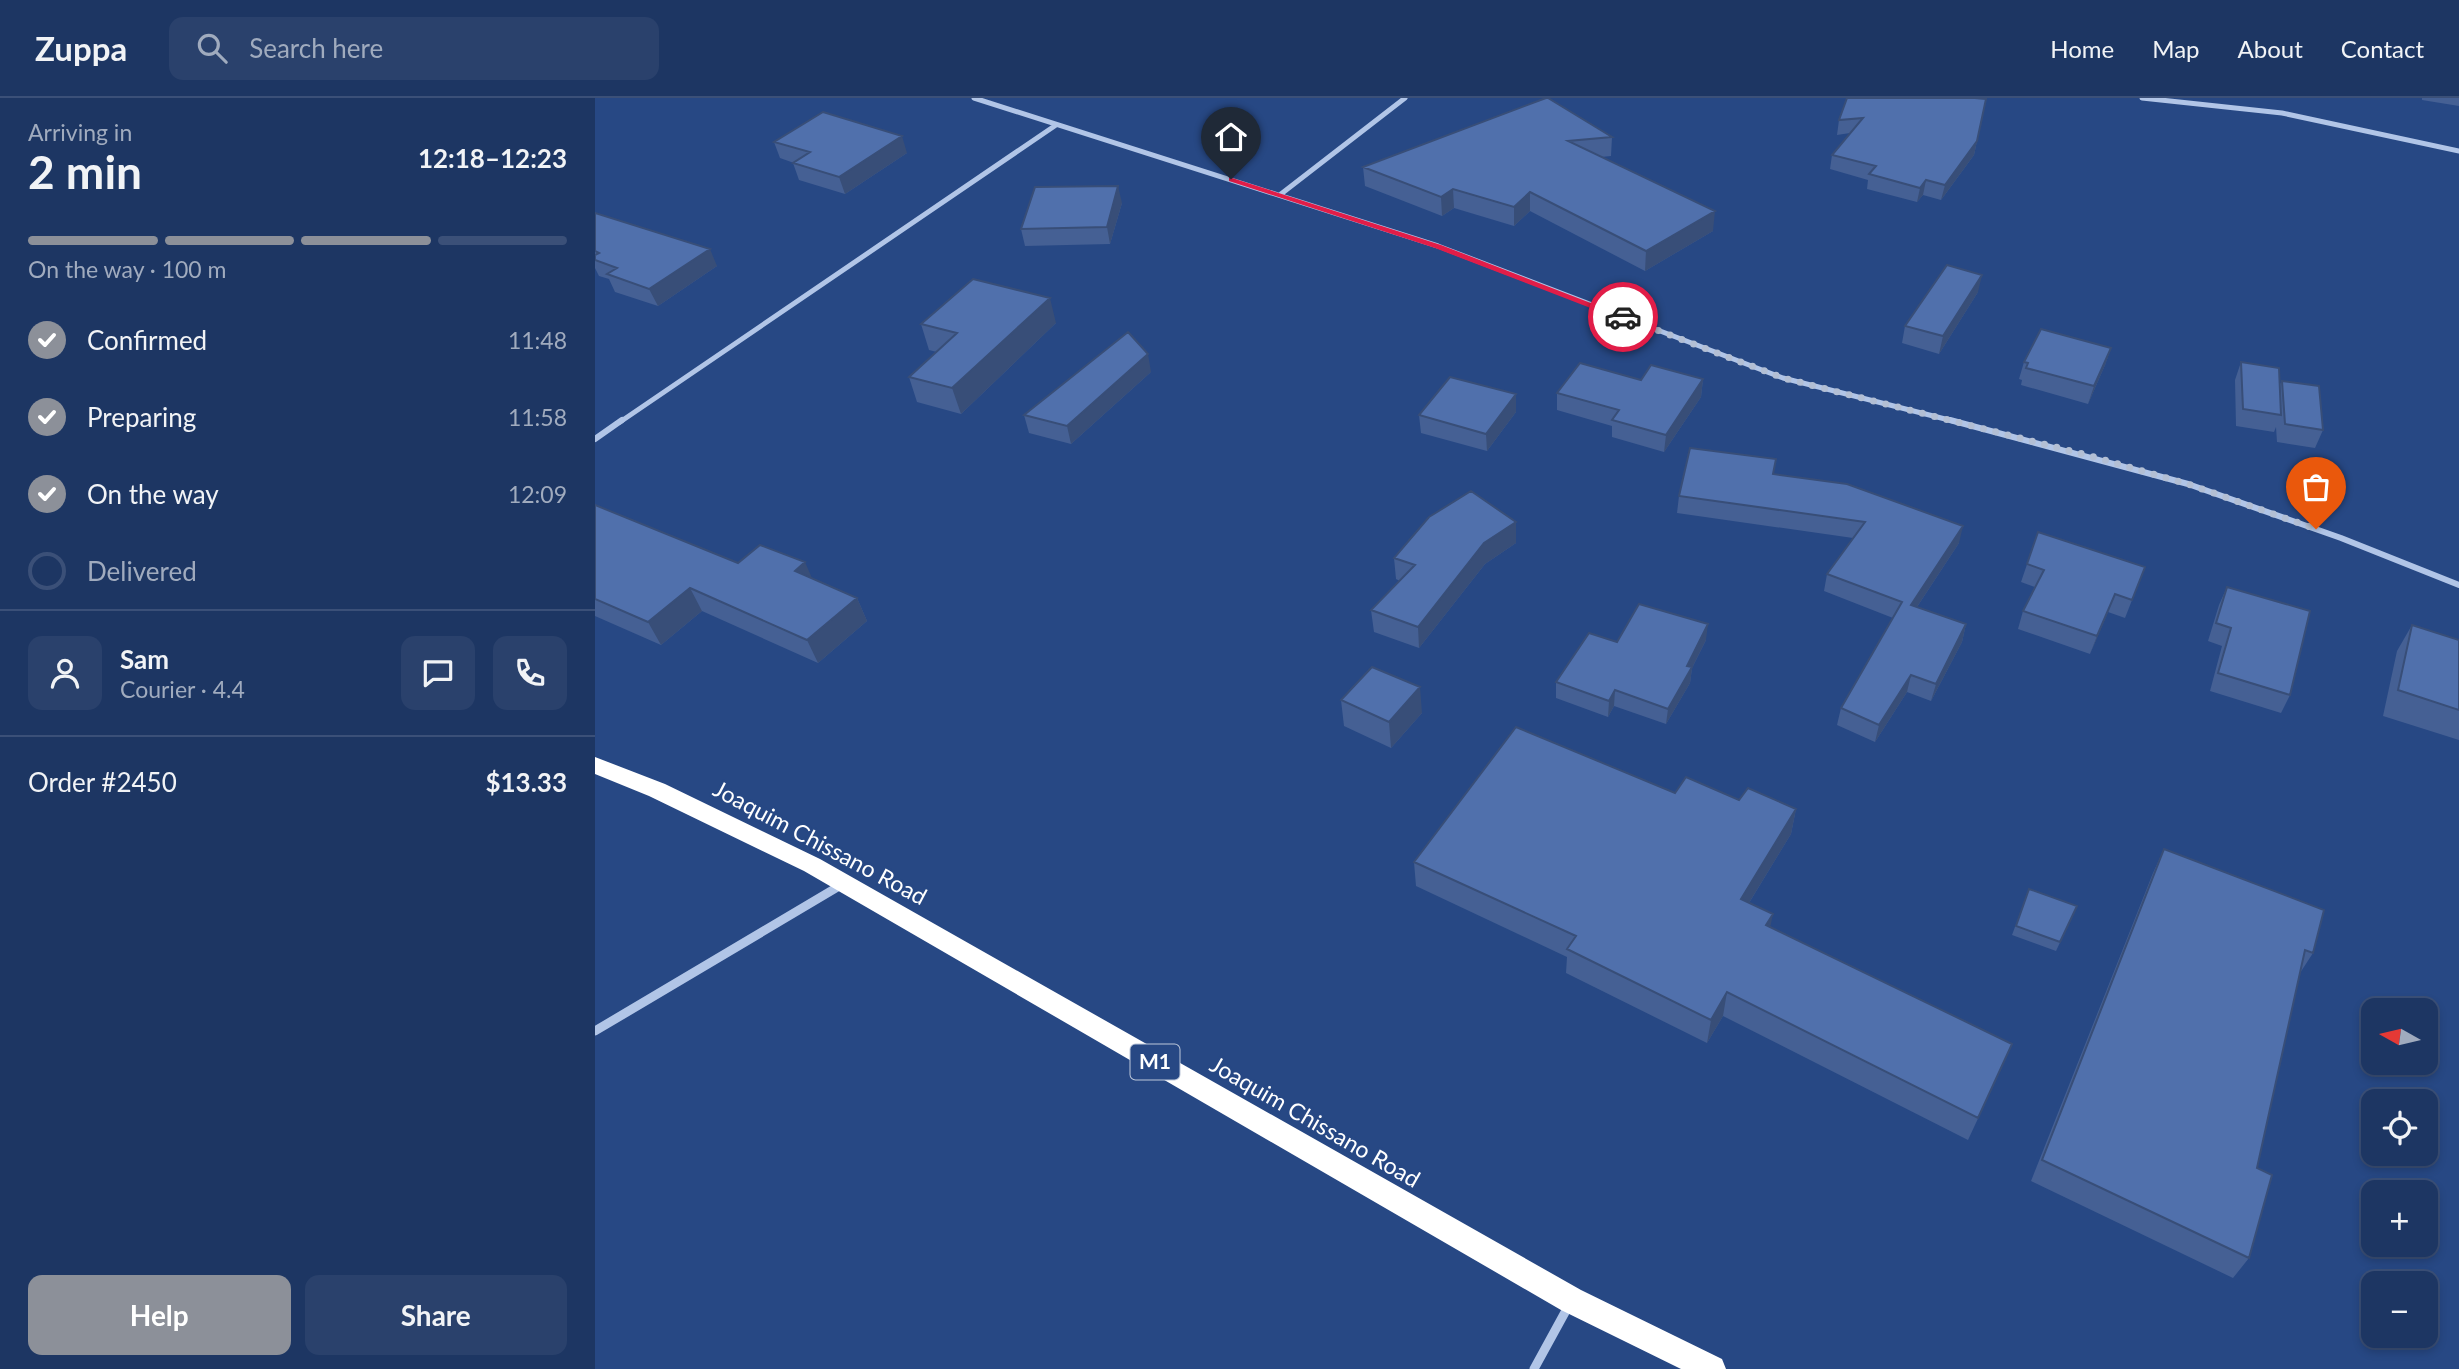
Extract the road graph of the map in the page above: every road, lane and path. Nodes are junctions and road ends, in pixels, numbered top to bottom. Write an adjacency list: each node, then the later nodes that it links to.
1 (974, 98): 4 (street)
2 (1405, 98): 6 (street)
3 (2142, 98): 5 (street)
4 (1056, 125): 6 (street); 7 (street)
5 (2459, 151)
6 (1281, 194): 8 (street)
7 (595, 439)
8 (2459, 584)
9 (595, 765): 10 (highway, Joaquim Chissano Road / M1)
10 (843, 884): 11 (street); 12 (highway, Joaquim Chissano Road / M1)
11 (595, 1031)
12 (1571, 1300): 13 (street); 14 (highway, Joaquim Chissano Road / M1)
13 (1534, 1369)
14 (1712, 1369)

